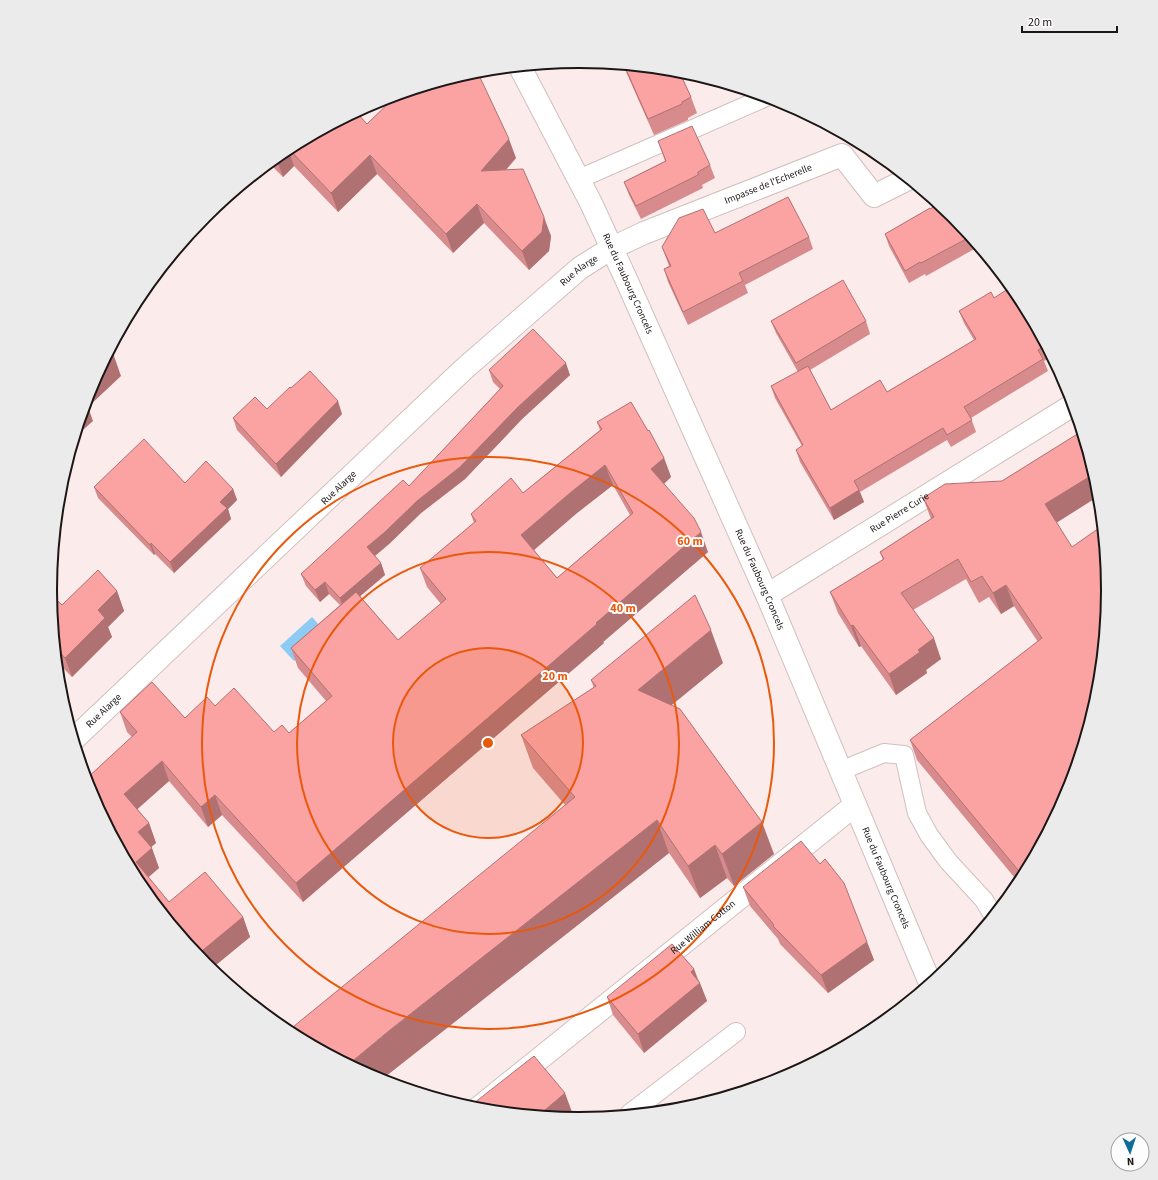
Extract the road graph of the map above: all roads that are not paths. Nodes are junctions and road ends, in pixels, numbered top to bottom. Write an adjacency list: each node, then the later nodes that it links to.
1 (522, 71): 3 (street, Rue du Faubourg Croncels)
2 (758, 100): 3 (lane)
3 (579, 179): 5 (street, Rue du Faubourg Croncels)
4 (903, 181): 5 (street, Impasse de l'Echerelle)
5 (612, 248): 7 (street, Rue du Faubourg Croncels); 8 (street, Rue Alarge)
6 (1068, 408): 7 (street, Rue Pierre Curie)
7 (767, 594): 9 (street, Rue du Faubourg Croncels)
8 (78, 734)
9 (840, 771): 10 (street, Rue du Faubourg Croncels); 11 (lane)
10 (854, 805): 12 (street, Rue du Faubourg Croncels); 14 (street, Rue William Cotton)
11 (991, 911)
12 (928, 978)
13 (736, 1032): 15 (lane)
14 (484, 1103)
15 (636, 1109)

